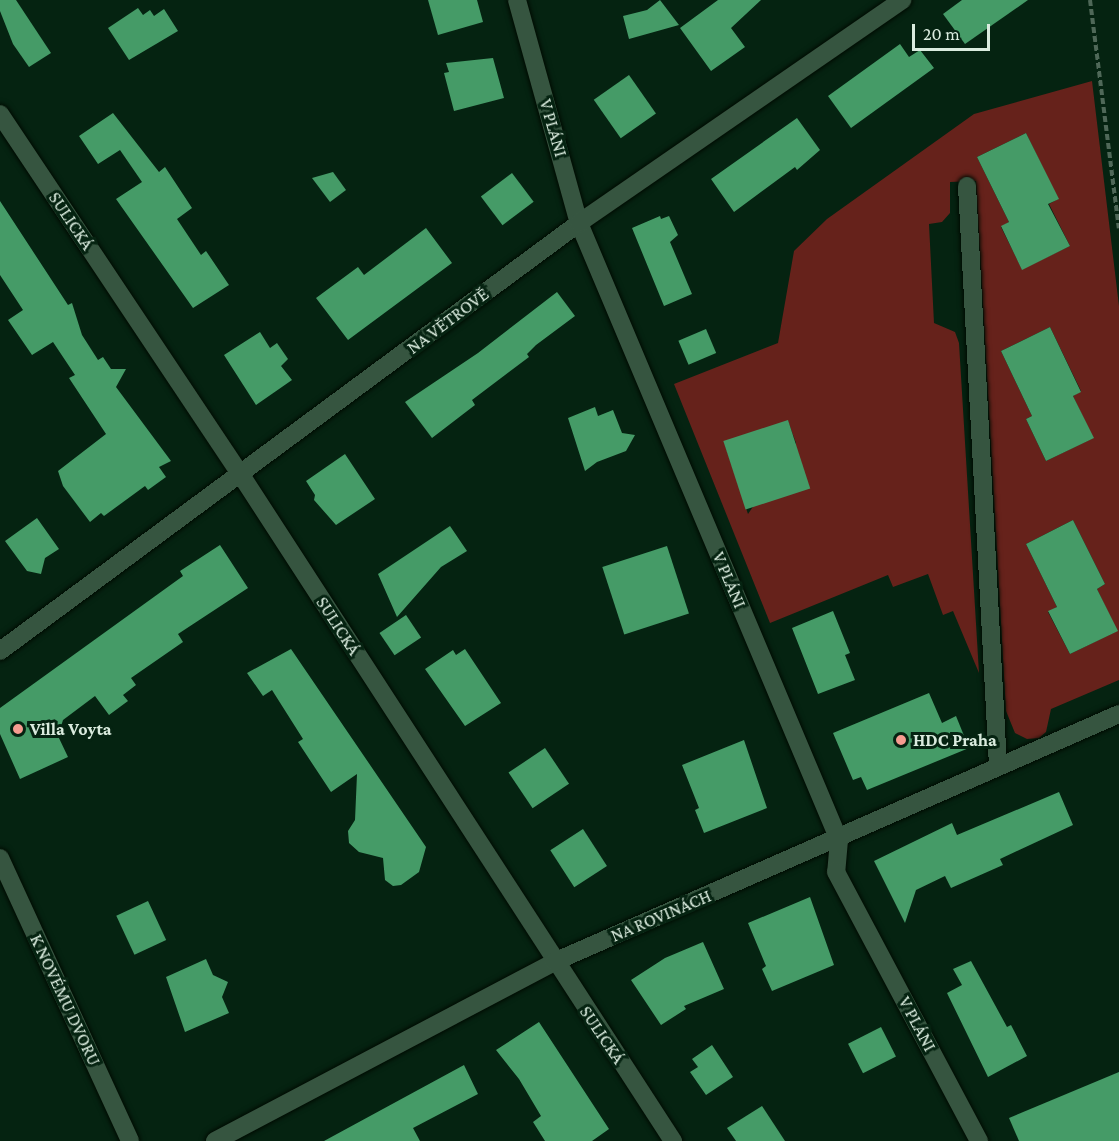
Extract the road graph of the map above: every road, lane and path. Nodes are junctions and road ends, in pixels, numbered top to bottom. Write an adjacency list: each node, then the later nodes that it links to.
1 (517, 0): 6 (street, V PLÁNI)
2 (902, 0): 6 (street, NA VĚTROVĚ)
3 (1090, 0): 7 (path)
4 (0, 114): 8 (street, SULICKÁ)
5 (967, 186): 11 (street)
6 (579, 223): 8 (street, NA VĚTROVĚ); 12 (street, V PLÁNI)
7 (1119, 228)
8 (241, 475): 9 (street, NA VĚTROVĚ); 14 (street, SULICKÁ)
9 (0, 651)
10 (1119, 714): 11 (street, NA ROVINÁCH)
11 (998, 765): 12 (street, NA ROVINÁCH)
12 (839, 840): 14 (street, NA ROVINÁCH); 18 (street, V PLÁNI)
13 (0, 858): 15 (street, K NOVÉMU DVORU)
14 (554, 962): 16 (street, NA ROVINÁCH); 17 (street, SULICKÁ)
15 (130, 1141)
16 (215, 1141)
17 (673, 1141)
18 (979, 1141)

